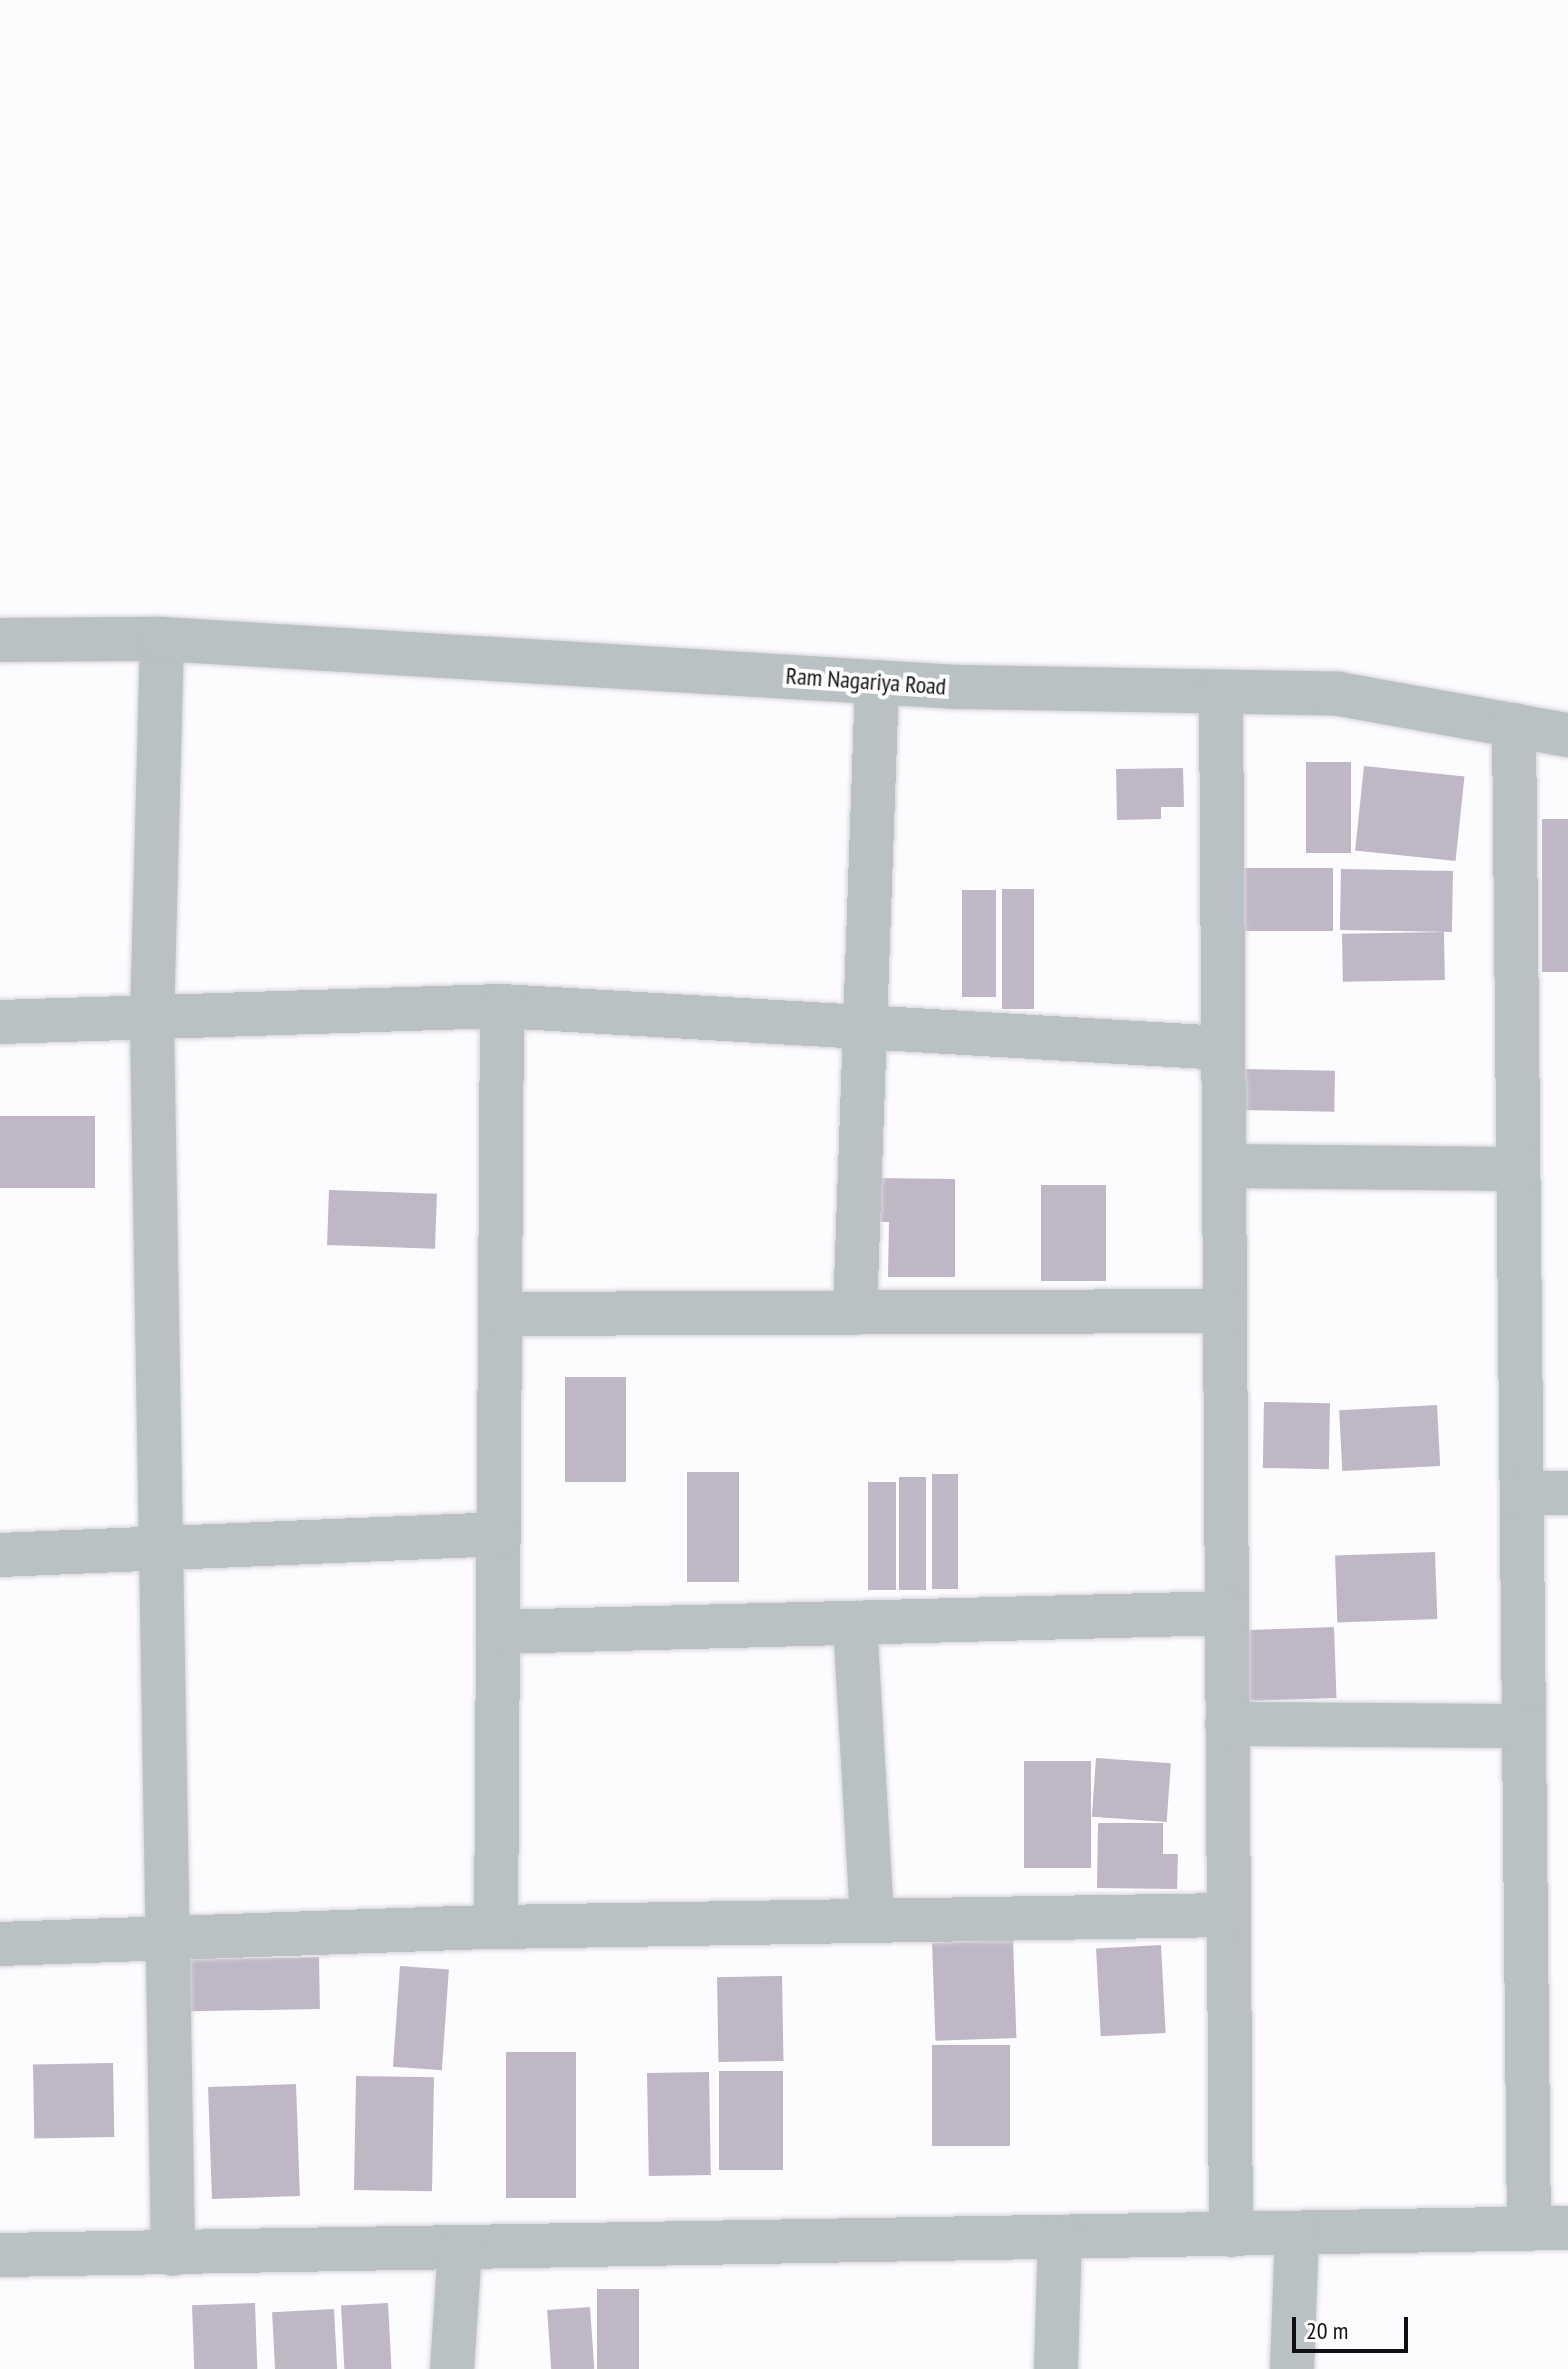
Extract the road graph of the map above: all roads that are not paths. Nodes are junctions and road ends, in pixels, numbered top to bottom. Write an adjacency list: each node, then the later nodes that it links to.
1 (162, 639): 2 (street, Ram Nagariya Road); 3 (street, Ram Nagariya Road); 9 (street)
2 (0, 640)
3 (877, 682): 4 (street, Ram Nagariya Road); 10 (street)
4 (1221, 692): 5 (street, Ram Nagariya Road); 11 (street)
5 (1514, 725): 6 (street, Ram Nagariya Road); 13 (street)
6 (1568, 735)
7 (502, 1006): 9 (street); 10 (street); 16 (street)
8 (0, 1022): 9 (street)
9 (152, 1023): 20 (street)
10 (864, 1027): 11 (street); 15 (street)
11 (1223, 1048): 12 (street)
12 (1224, 1166): 13 (street); 14 (street)
13 (1518, 1169): 17 (street)
14 (1225, 1311): 15 (street); 22 (street)
15 (855, 1313): 16 (street)
16 (500, 1314): 19 (street)
17 (1522, 1493): 18 (street); 26 (street)
18 (1568, 1493)
19 (498, 1534): 20 (street); 24 (street)
20 (158, 1554): 21 (street); 30 (street)
21 (0, 1555)
22 (1227, 1613): 23 (street); 25 (street)
23 (855, 1623): 24 (street); 28 (street)
24 (498, 1632): 29 (street)
25 (1227, 1724): 26 (street); 27 (street)
26 (1524, 1726): 32 (street)
27 (1228, 1915): 28 (street); 34 (street)
28 (872, 1920): 29 (street)
29 (496, 1927): 30 (street)
30 (164, 1935): 31 (street); 37 (street)
31 (0, 1944)
32 (1549, 2229): 33 (street)
33 (1297, 2234): 34 (street); 41 (street)
34 (1231, 2235): 35 (street)
35 (1060, 2238): 36 (street); 40 (street)
36 (460, 2250): 37 (street); 39 (street)
37 (173, 2254): 38 (street)
38 (0, 2255)
39 (452, 2369)
40 (1056, 2369)
41 (1292, 2369)

